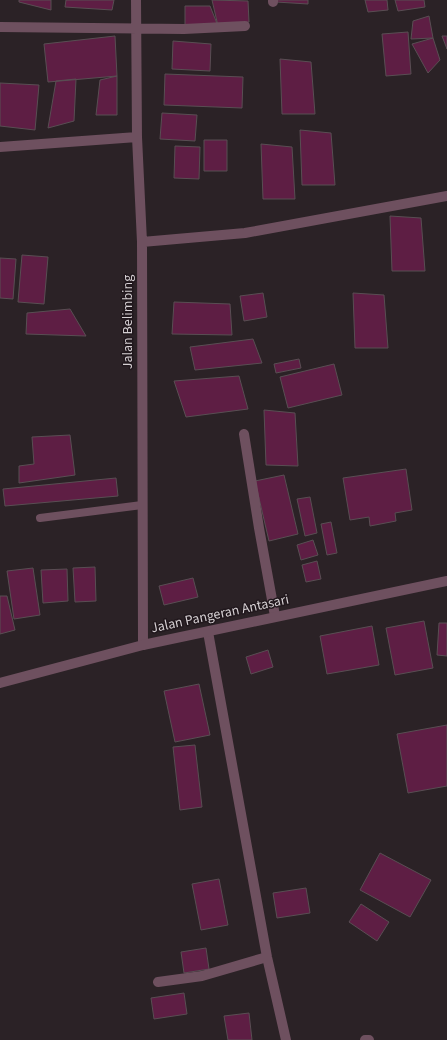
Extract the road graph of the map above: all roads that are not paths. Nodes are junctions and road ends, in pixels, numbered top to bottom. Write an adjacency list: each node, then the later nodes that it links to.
1 (136, 0): 4 (street, Jalan Belimbing)
2 (245, 26): 4 (street)
3 (0, 27): 4 (street)
4 (136, 28): 5 (street, Jalan Belimbing)
5 (137, 137): 6 (street); 8 (street, Jalan Belimbing)
6 (0, 147)
7 (447, 196): 8 (street)
8 (142, 242): 10 (street, Jalan Belimbing)
9 (244, 434): 13 (street)
10 (142, 505): 11 (lane); 15 (street, Jalan Belimbing)
11 (40, 518)
12 (447, 581): 13 (street, Jalan Pangeran Antasari)
13 (275, 616): 14 (street, Jalan Pangeran Antasari)
14 (208, 632): 15 (street, Jalan Pangeran Antasari); 17 (street)
15 (143, 645): 16 (street, Jalan Pangeran Antasari)
16 (0, 683)
17 (267, 956): 18 (street); 19 (street)
18 (158, 982)
19 (286, 1040)
20 (365, 1040): 21 (street)
21 (369, 1040)

